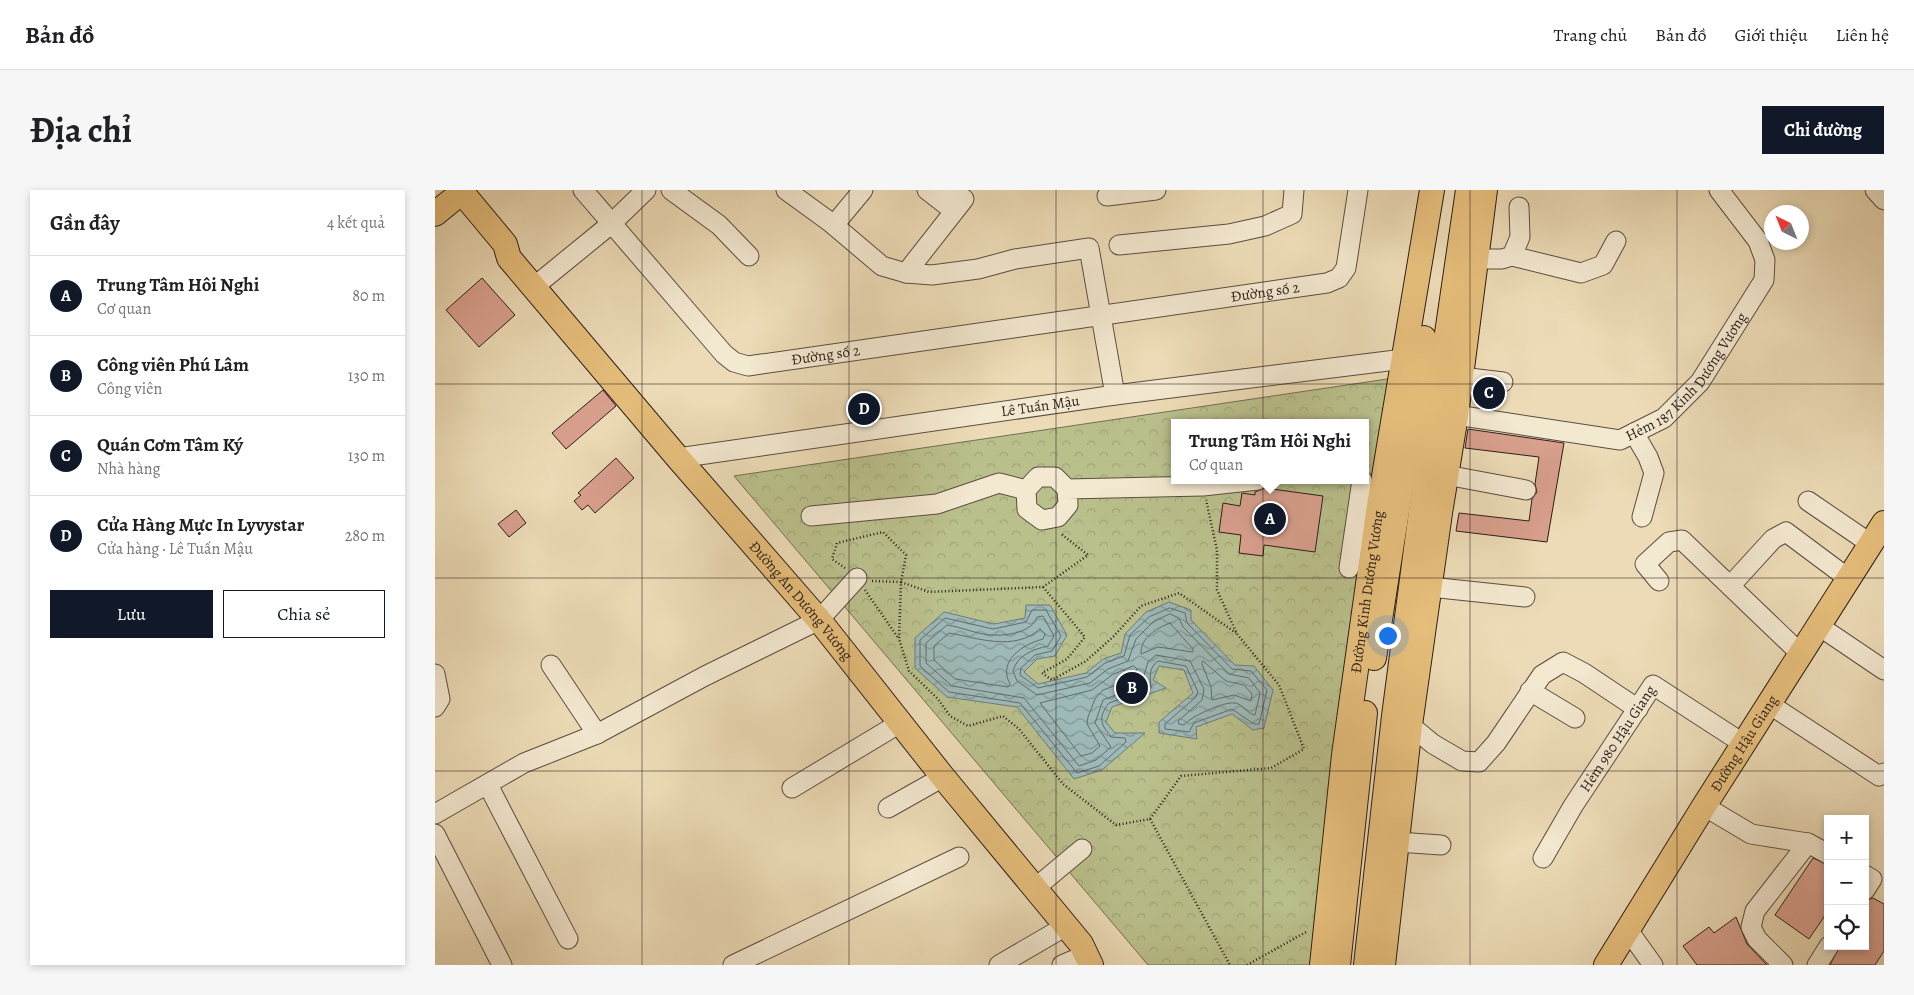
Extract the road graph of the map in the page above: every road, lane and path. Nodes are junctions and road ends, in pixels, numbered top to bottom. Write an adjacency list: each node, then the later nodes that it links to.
1 (583, 190): 22 (street, Đường số 2)
2 (646, 190): 22 (street)
3 (671, 190): 26 (street)
4 (786, 190): 23 (street)
5 (863, 190): 23 (street)
6 (927, 190): 21 (street)
7 (952, 190): 21 (street)
8 (1156, 190): 17 (street)
9 (1294, 190): 25 (street)
10 (1358, 190): 31 (street, Đường số 2)
11 (1432, 190): 32 (main road, Đường Kinh Dương Vương)
12 (1446, 190): 32 (main road, Đường Kinh Dương Vương)
13 (1468, 190): 40 (main road)
14 (1485, 190): 28 (main road)
15 (1719, 190): 37 (street, Hẻm 187 Kinh Dương Vương)
16 (1875, 190): 19 (street)
17 (1107, 196)
18 (450, 197): 30 (main road, Đường An Dương Vương)
19 (1884, 200)
20 (1519, 207): 27 (street)
21 (954, 211): 29 (street)
22 (611, 224): 30 (street); 31 (street, Đường số 2)
23 (834, 225): 29 (street)
24 (1616, 241): 27 (street)
25 (1119, 244)
26 (749, 256)
27 (1511, 256): 28 (street)
28 (1477, 259): 33 (main road)
29 (906, 273): 31 (street)
30 (535, 286): 38 (main road, Đường An Dương Vương)
31 (1101, 316): 35 (street)
32 (1412, 357): 35 (street, Lê Tuấn Mậu); 39 (main road, Đường Kinh Dương Vương)
33 (1461, 377): 34 (street); 36 (main road)
34 (1503, 382)
35 (1115, 395): 38 (street, Lê Tuấn Mậu)
36 (1456, 415): 37 (street, Hẻm 187 Kinh Dương Vương); 40 (main road)
37 (1634, 433): 49 (street)
38 (678, 458): 63 (main road, Đường An Dương Vương)
39 (1385, 469): 40 (main road); 97 (main road, Đường Kinh Dương Vương); 110 (main road, Đường Kinh Dương Vương)
40 (1437, 474): 46 (street); 61 (main road); 111 (main road)
41 (1221, 484): 43 (street)
42 (1361, 484): 54 (street)
43 (1203, 486): 44 (street); 65 (path)
44 (1067, 489): 45 (street); 50 (street)
45 (1026, 490): 48 (street); 50 (street)
46 (1526, 490)
47 (1808, 501): 53 (street)
48 (811, 516)
49 (1642, 517)
50 (1043, 520): 60 (path)
51 (1884, 523): 53 (main road, Đường Hậu Giang)
52 (837, 543): 58 (path)
53 (1871, 544): 56 (main road, Đường Hậu Giang)
54 (1349, 568)
55 (857, 578): 63 (street); 66 (path)
56 (1849, 578): 59 (street); 64 (main road, Đường Hậu Giang)
57 (1659, 581): 59 (street)
58 (901, 582): 60 (path); 66 (path)
59 (1731, 585): 67 (street)
60 (1043, 587): 65 (path)
61 (1430, 587): 62 (street); 77 (main road)
62 (1525, 597)
63 (819, 620): 76 (main road, Đường An Dương Vương); 78 (street)
64 (1819, 626): 67 (main road, Đường Hậu Giang); 69 (street)
65 (1237, 634): 87 (path)
66 (899, 639): 87 (path)
67 (1801, 654): 72 (main road, Đường Hậu Giang)
68 (551, 665): 78 (street)
69 (1884, 670)
70 (435, 674): 73 (street)
71 (1530, 691): 74 (street); 75 (street); 77 (street)
72 (1769, 704): 79 (main road, Đường Hậu Giang); 80 (street)
73 (435, 707)
74 (1638, 709): 79 (street, Hẻm 980 Hậu Giang); 95 (street, Hẻm 980 Hậu Giang)
75 (1575, 718)
76 (900, 723): 81 (main road, Đường An Dương Vương); 83 (street)
77 (1411, 724): 89 (main road)
78 (597, 734): 82 (street)
79 (1743, 744): 84 (main road, Đường Hậu Giang)
80 (1884, 773)
81 (943, 777): 85 (street); 96 (main road, Đường An Dương Vương)
82 (488, 784): 86 (street); 100 (street)
83 (792, 788)
84 (1704, 806): 90 (street); 99 (main road, Đường Hậu Giang)
85 (888, 808)
86 (435, 814)
87 (1150, 819): 107 (path)
88 (435, 834): 103 (street)
89 (1397, 842): 91 (street); 112 (main road)
90 (1808, 843): 93 (street); 115 (street)
91 (1441, 845)
92 (1082, 849): 96 (street)
93 (1824, 852)
94 (959, 857): 104 (street)
95 (1543, 858)
96 (1034, 889): 98 (main road, Đường An Dương Vương)
97 (1325, 921): 108 (path); 109 (main road, Đường Kinh Dương Vương)
98 (1066, 926): 102 (main road, Đường An Dương Vương); 105 (street)
99 (1628, 930): 113 (main road, Đường Hậu Giang); 114 (street)
100 (568, 938)
101 (1826, 950): 116 (street)
102 (1079, 960): 106 (main road, Đường An Dương Vương)
103 (502, 965)
104 (733, 965)
105 (999, 965)
106 (1109, 965)
107 (1230, 965)
108 (1247, 965)
109 (1322, 965)
110 (1338, 965)
111 (1366, 965)
112 (1383, 965)
113 (1606, 965)
114 (1653, 965)
115 (1783, 965)
116 (1817, 965)

